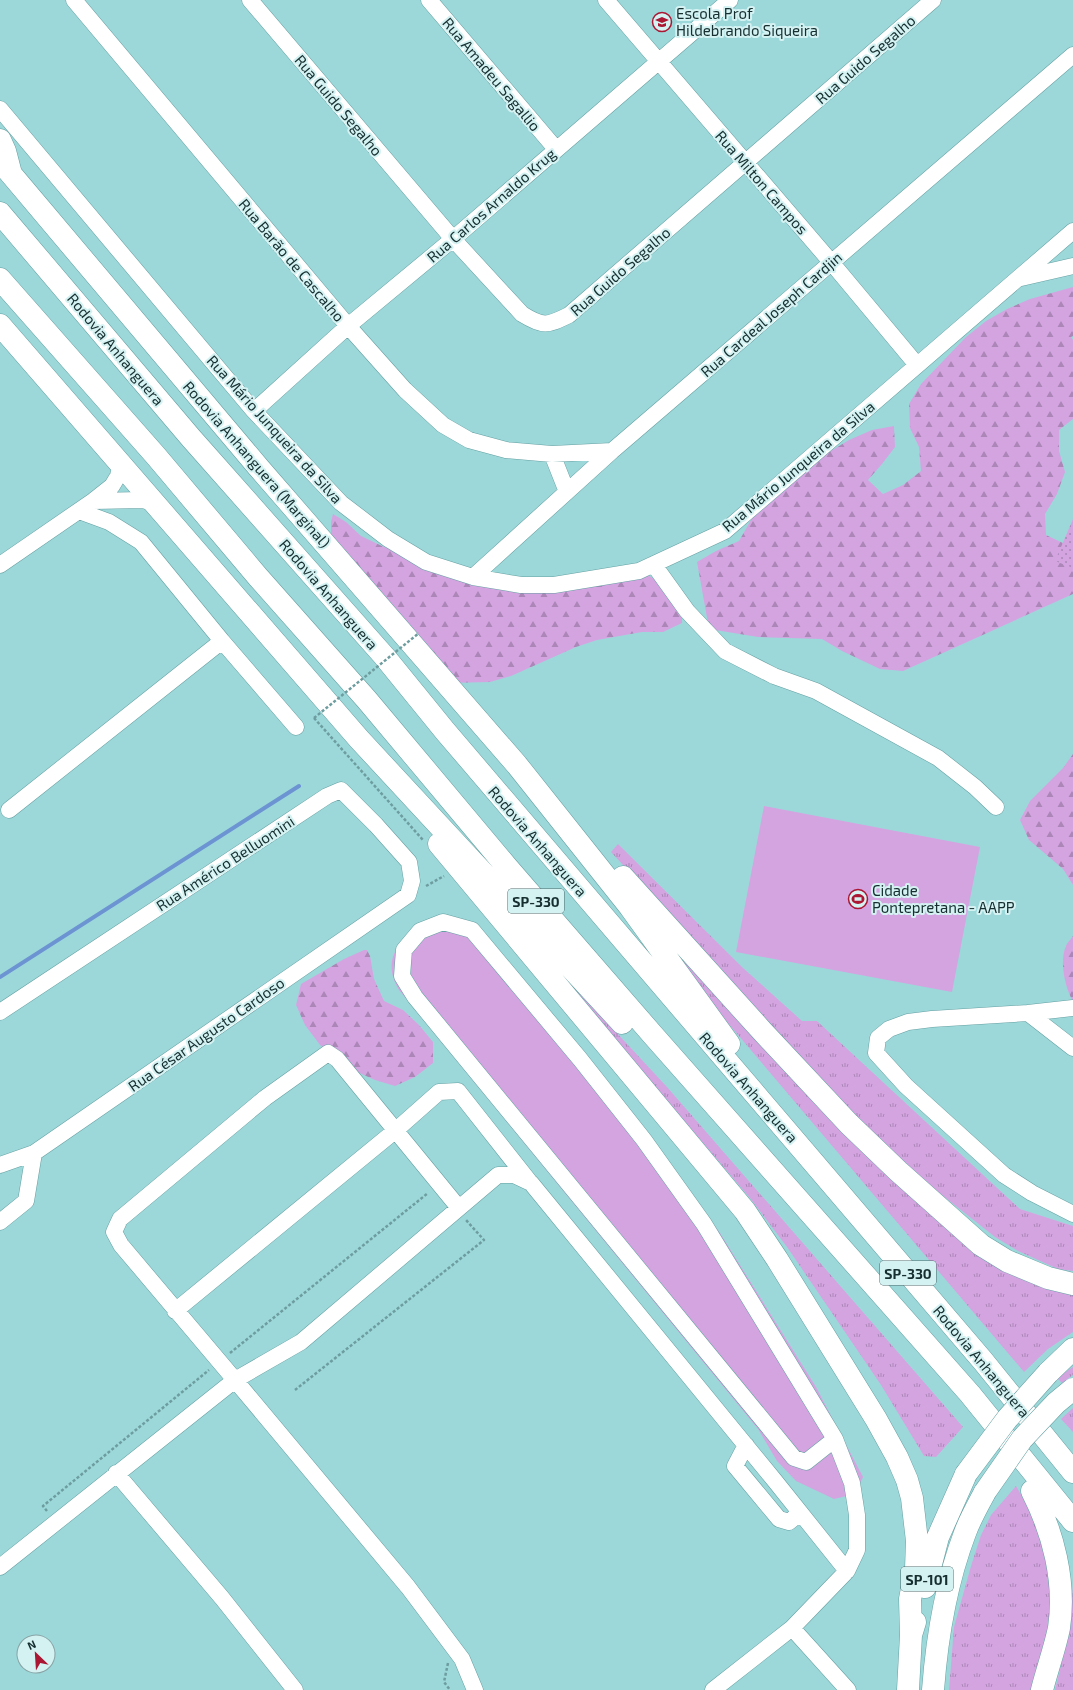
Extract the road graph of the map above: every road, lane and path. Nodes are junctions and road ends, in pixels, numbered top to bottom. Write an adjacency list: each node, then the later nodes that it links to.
1 (74, 0): 22 (street, Rua Barão de Cascalho)
2 (250, 0): 16 (street, Rua Guido Segalho)
3 (429, 0): 11 (street, Rua Amadeu Sagallio)
4 (606, 0): 8 (street, Rua Milton Campos)
5 (730, 0): 8 (street, Rua Carlos Arnaldo Krug)
6 (933, 0): 12 (street, Rua Guido Segalho)
7 (1073, 55): 17 (street, Rua Cardeal Joseph Cardjin)
8 (658, 60): 11 (street, Rua Carlos Arnaldo Krug); 12 (street, Rua Milton Campos)
9 (0, 109): 24 (street, Rua Mário Junqueira da Silva)
10 (0, 140): 13 (highway)
11 (556, 149): 16 (street, Rua Carlos Arnaldo Krug)
12 (745, 162): 16 (street, Rua Guido Segalho); 17 (street, Rua Milton Campos)
13 (5, 168): 39 (highway, Rodovia Anhanguera (Marginal))
14 (0, 213): 53 (highway, Rodovia Anhanguera / SP-330)
15 (1073, 230): 19 (street, Rua Mário Junqueira da Silva)
16 (453, 239): 22 (street, Rua Carlos Arnaldo Krug)
17 (831, 262): 23 (street, Rua Milton Campos); 25 (street, Rua Cardeal Joseph Cardjin)
18 (1073, 266): 19 (street)
19 (1019, 278): 23 (street, Rua Mário Junqueira da Silva)
20 (0, 279): 70 (highway, Rodovia Anhanguera / SP-330)
21 (0, 325): 27 (highway)
22 (348, 326): 24 (street, Rua Carlos Arnaldo Krug); 26 (street, Rua Barão de Cascalho)
23 (916, 365): 33 (street, Rua Mário Junqueira da Silva)
24 (254, 411): 34 (street, Rua Mário Junqueira da Silva)
25 (612, 451): 26 (street, Rua Barão de Cascalho); 28 (street, Rua Cardeal Joseph Cardjin)
26 (552, 454): 28 (street)
27 (121, 464): 29 (street); 30 (highway)
28 (567, 492): 34 (street, Rua Cardeal Joseph Cardjin)
29 (93, 501): 30 (street); 31 (street)
30 (155, 503): 38 (highway)
31 (79, 511): 32 (street); 36 (street)
32 (0, 565)
33 (654, 565): 34 (street, Rua Mário Junqueira da Silva); 40 (street)
34 (473, 577)
35 (419, 633): 42 (path, bridge)
36 (222, 641): 37 (street); 41 (street)
37 (296, 727)
38 (359, 739): 68 (highway); 75 (highway)
39 (517, 765): 53 (highway); 57 (highway)
40 (996, 807)
41 (9, 810)
42 (425, 843)
43 (448, 874): 44 (path)
44 (408, 895): 46 (street, Rua Américo Belluomini); 50 (street, Rua César Augusto Cardoso)
45 (1073, 1008): 47 (street)
46 (0, 1012)
47 (1028, 1013): 48 (street); 55 (street)
48 (1073, 1048)
49 (396, 1130): 52 (street); 54 (street); 58 (street); 58 (street)
50 (34, 1153): 51 (street, Rua César Augusto Cardoso); 56 (street)
51 (0, 1165)
52 (531, 1183): 54 (street); 64 (street)
53 (834, 1186): 60 (highway, Rodovia Anhanguera / SP-330)
54 (459, 1208): 61 (street)
55 (1073, 1214)
56 (0, 1222)
57 (1073, 1284)
58 (175, 1311): 61 (street)
59 (1073, 1349): 75 (highway, SP-101, bridge)
60 (983, 1361): 65 (highway); 66 (highway, Rodovia Anhanguera / SP-330)
61 (235, 1380): 67 (street); 77 (street)
62 (1073, 1389): 81 (highway, bridge)
63 (835, 1439): 63 (street); 73 (street)
64 (746, 1445): 69 (street); 69 (street)
65 (1073, 1454)
66 (1073, 1472)
67 (116, 1473): 72 (street); 76 (street)
68 (1032, 1491): 71 (highway); 82 (highway)
69 (800, 1513): 73 (street)
70 (1073, 1521)
71 (1073, 1530)
72 (0, 1567)
73 (847, 1572): 74 (street)
74 (792, 1628): 78 (street); 79 (street)
75 (911, 1635): 80 (highway, SP-101)
76 (295, 1690)
77 (475, 1690)
78 (713, 1690)
79 (848, 1690)
80 (908, 1690)
81 (933, 1690)
82 (1042, 1690)

